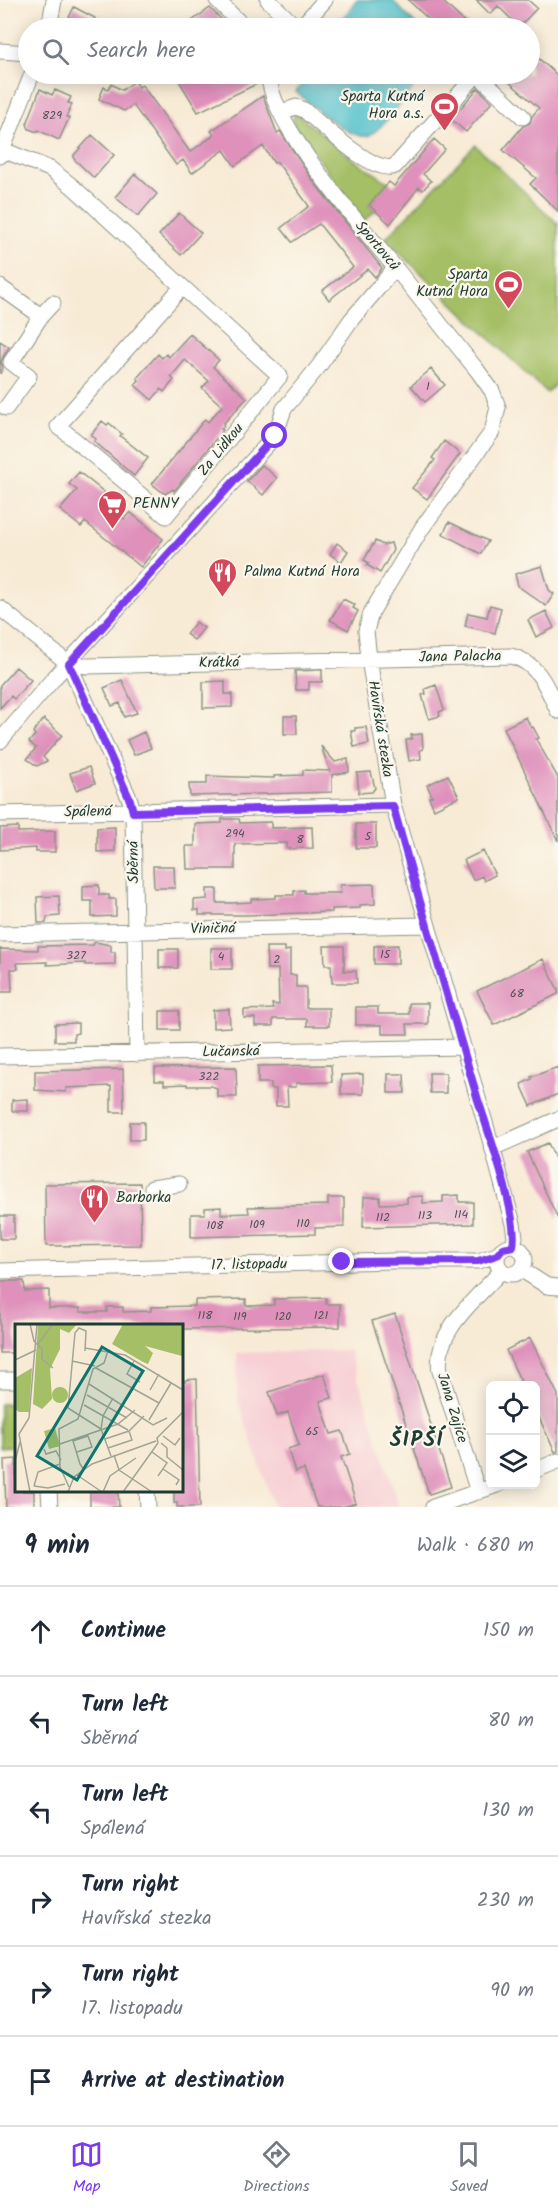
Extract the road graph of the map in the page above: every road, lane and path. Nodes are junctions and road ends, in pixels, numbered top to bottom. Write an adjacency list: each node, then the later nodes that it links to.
1 (54, 0): 5 (street)
2 (217, 0): 6 (street)
3 (268, 0): 7 (street)
4 (325, 0): 8 (street)
5 (51, 18)
6 (235, 18)
7 (288, 18)
8 (308, 18)
9 (0, 51): 10 (street)
10 (18, 52)
11 (28, 84): 17 (street)
12 (271, 84): 15 (street, Sportovců)
13 (468, 84): 15 (street)
14 (488, 84): 16 (street)
15 (281, 112): 18 (street, Sportovců)
16 (523, 117)
17 (1, 153): 20 (street, Za Lidkou)
18 (395, 268): 23 (street, Sportovců); 27 (street)
19 (0, 287): 22 (street)
20 (182, 287): 20 (street, Za Lidkou)
21 (53, 303): 22 (street)
22 (41, 316): 24 (street)
23 (498, 407): 26 (street, Havířská stezka)
24 (6, 408)
25 (0, 608): 27 (street, Sběrná)
26 (369, 658): 27 (street, Krátká); 28 (street, Jana Palacha); 30 (street, Havířská stezka)
27 (69, 664): 29 (street); 31 (street, Sběrná)
28 (558, 711)
29 (0, 741)
30 (393, 806): 31 (street, Spálená); 33 (street, Havířská stezka)
31 (133, 812): 32 (street, Spálená); 34 (street, Sběrná)
32 (0, 814)
33 (426, 924): 34 (street, Viničná); 36 (street, Havířská stezka)
34 (135, 931): 35 (street, Viničná); 37 (street, Sběrná)
35 (0, 934)
36 (462, 1047): 37 (street, Lučanská); 40 (street, Havířská stezka)
37 (137, 1054): 38 (street, Lučanská)
38 (0, 1056)
39 (558, 1119): 40 (street)
40 (493, 1148): 43 (street, Havířská stezka)
41 (179, 1184): 42 (street)
42 (152, 1188)
43 (513, 1246): 44 (street); 45 (street, Havířská stezka)
44 (497, 1255): 46 (street, 17. listopadu); 47 (street)
45 (522, 1270): 47 (street); 48 (street)
46 (0, 1271)
47 (501, 1271): 54 (street, Jana Zajíce)
48 (558, 1287)
49 (558, 1461): 50 (street)
50 (540, 1468)
51 (487, 1489): 54 (street)
52 (49, 1492): 55 (street)
53 (147, 1492): 56 (street)
54 (478, 1492): 57 (street)
55 (50, 1507)
56 (148, 1507)
57 (433, 1507)

